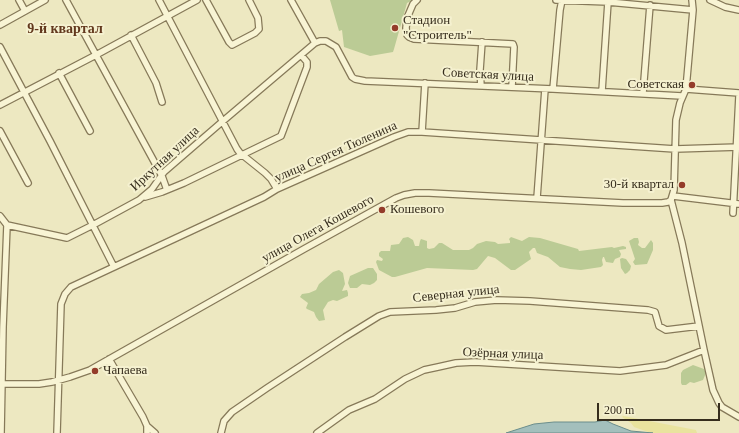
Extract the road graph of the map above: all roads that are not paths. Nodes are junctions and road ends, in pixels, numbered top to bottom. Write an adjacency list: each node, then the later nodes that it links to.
1 (20, 0): 18 (street)
2 (45, 0): 18 (street)
3 (66, 0): 25 (street)
4 (159, 0): 19 (street)
5 (197, 0): 19 (street)
6 (206, 0): 7 (street)
7 (249, 0)
8 (291, 0): 22 (street)
9 (417, 0): 23 (street)
10 (556, 0): 11 (street)
11 (562, 0): 14 (street); 32 (street)
12 (692, 0): 16 (street)
13 (710, 0): 17 (street)
14 (608, 2): 15 (street); 34 (street)
15 (650, 5): 16 (street); 36 (street)
16 (693, 10): 33 (street)
17 (739, 10)
18 (25, 11): 20 (street)
19 (168, 15): 21 (street); 41 (street)
20 (0, 25)
21 (131, 35): 25 (street); 39 (street)
22 (315, 42): 26 (street, Иркутная улица); 28 (street, Советская улица)
23 (482, 42): 29 (street); 30 (street)
24 (0, 47): 35 (street)
25 (96, 55): 27 (street); 49 (street)
26 (301, 55): 41 (street, Иркутная улица); 48 (street)
27 (59, 74): 35 (street); 43 (street)
28 (424, 83): 29 (street, Советская улица); 44 (street)
29 (481, 86): 30 (street, Советская улица)
30 (512, 87): 31 (street, Советская улица)
31 (545, 89): 32 (street, Советская улица); 45 (street)
32 (553, 89): 34 (street, Советская улица)
33 (686, 89): 37 (street); 38 (street)
34 (602, 91): 36 (street, Советская улица)
35 (24, 93): 40 (street); 60 (street)
36 (643, 93): 38 (street, Советская улица)
37 (739, 95): 46 (street)
38 (682, 96): 47 (street)
39 (162, 102)
40 (0, 105)
41 (223, 121): 48 (street); 49 (street, Иркутная улица)
42 (0, 131): 50 (street)
43 (90, 131)
44 (422, 132): 45 (street, улица Сергея Тюленина); 51 (street, улица Сергея Тюленина)
45 (540, 140): 47 (street, улица Сергея Тюленина); 54 (street)
46 (737, 147): 47 (street, улица Сергея Тюленина); 56 (street)
47 (675, 149): 55 (street)
48 (243, 155): 51 (street); 52 (street)
49 (162, 176): 52 (street); 53 (street, Иркутная улица)
50 (28, 183)
51 (277, 189): 61 (street, улица Сергея Тюленина)
52 (167, 190): 53 (street)
53 (143, 197): 60 (street, Иркутная улица)
54 (537, 198): 55 (street, улица Олега Кошевого); 64 (street, улица Олега Кошевого)
55 (672, 198): 56 (street, улица Олега Кошевого); 62 (street)
56 (736, 203): 57 (street)
57 (733, 213)
58 (0, 216): 59 (street)
59 (7, 225): 60 (street, Иркутная улица); 66 (street)
60 (93, 225): 61 (street)
61 (114, 267): 65 (street, улица Сергея Тюленина)
62 (699, 326): 63 (street); 73 (street, Северная улица)
63 (704, 350): 67 (street); 74 (street, Озёрная улица)
64 (109, 359): 65 (street, улица Олега Кошевого); 68 (street)
65 (59, 380): 66 (street, улица Олега Кошевого); 70 (street)
66 (1, 384): 69 (street)
67 (739, 417)
68 (147, 426): 71 (street); 72 (street)
69 (1, 433)
70 (57, 433)
71 (147, 433)
72 (155, 433)
73 (221, 433)
74 (317, 433)

